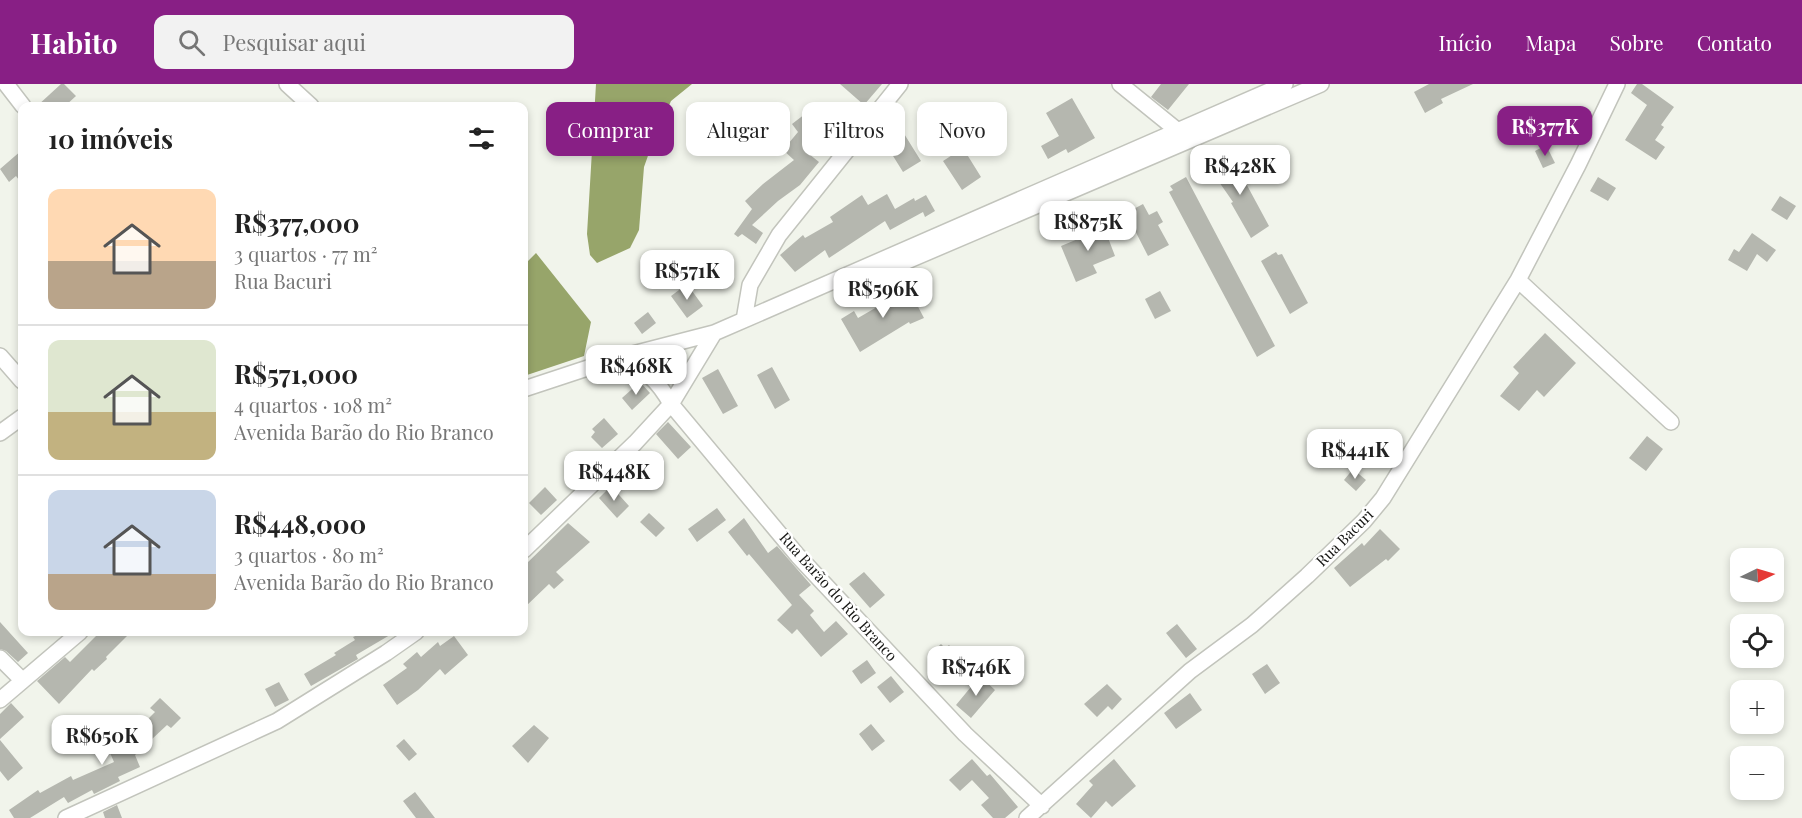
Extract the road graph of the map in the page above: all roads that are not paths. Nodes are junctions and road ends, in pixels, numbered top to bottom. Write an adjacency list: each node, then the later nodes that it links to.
1 (6, 84): 8 (street)
2 (287, 84): 9 (street)
3 (900, 84): 13 (street)
4 (1120, 84): 10 (street)
5 (1285, 84): 10 (street)
6 (1321, 84): 11 (street)
7 (1617, 84): 12 (street, Rua Bacuri)
8 (20, 102)
9 (307, 102)
10 (1178, 131): 11 (street); 13 (street)
11 (1175, 146): 14 (street)
12 (1518, 280): 21 (street); 29 (street, Rua Bacuri)
13 (744, 320): 14 (street)
14 (710, 339): 16 (street); 19 (street)
15 (0, 356): 17 (street)
16 (621, 357): 18 (street); 19 (street, Rua Barão do Rio Branco)
17 (18, 376)
18 (528, 388)
19 (671, 404): 23 (street); 29 (street, Rua Barão do Rio Branco)
20 (18, 420): 22 (street)
21 (1671, 422)
22 (0, 433)
23 (528, 546)
24 (75, 636): 27 (street)
25 (410, 636): 30 (street)
26 (0, 658): 27 (street)
27 (22, 680): 28 (street)
28 (0, 700)
29 (1042, 806): 31 (street, Rua Bacuri)
30 (66, 818)
31 (1028, 818)

